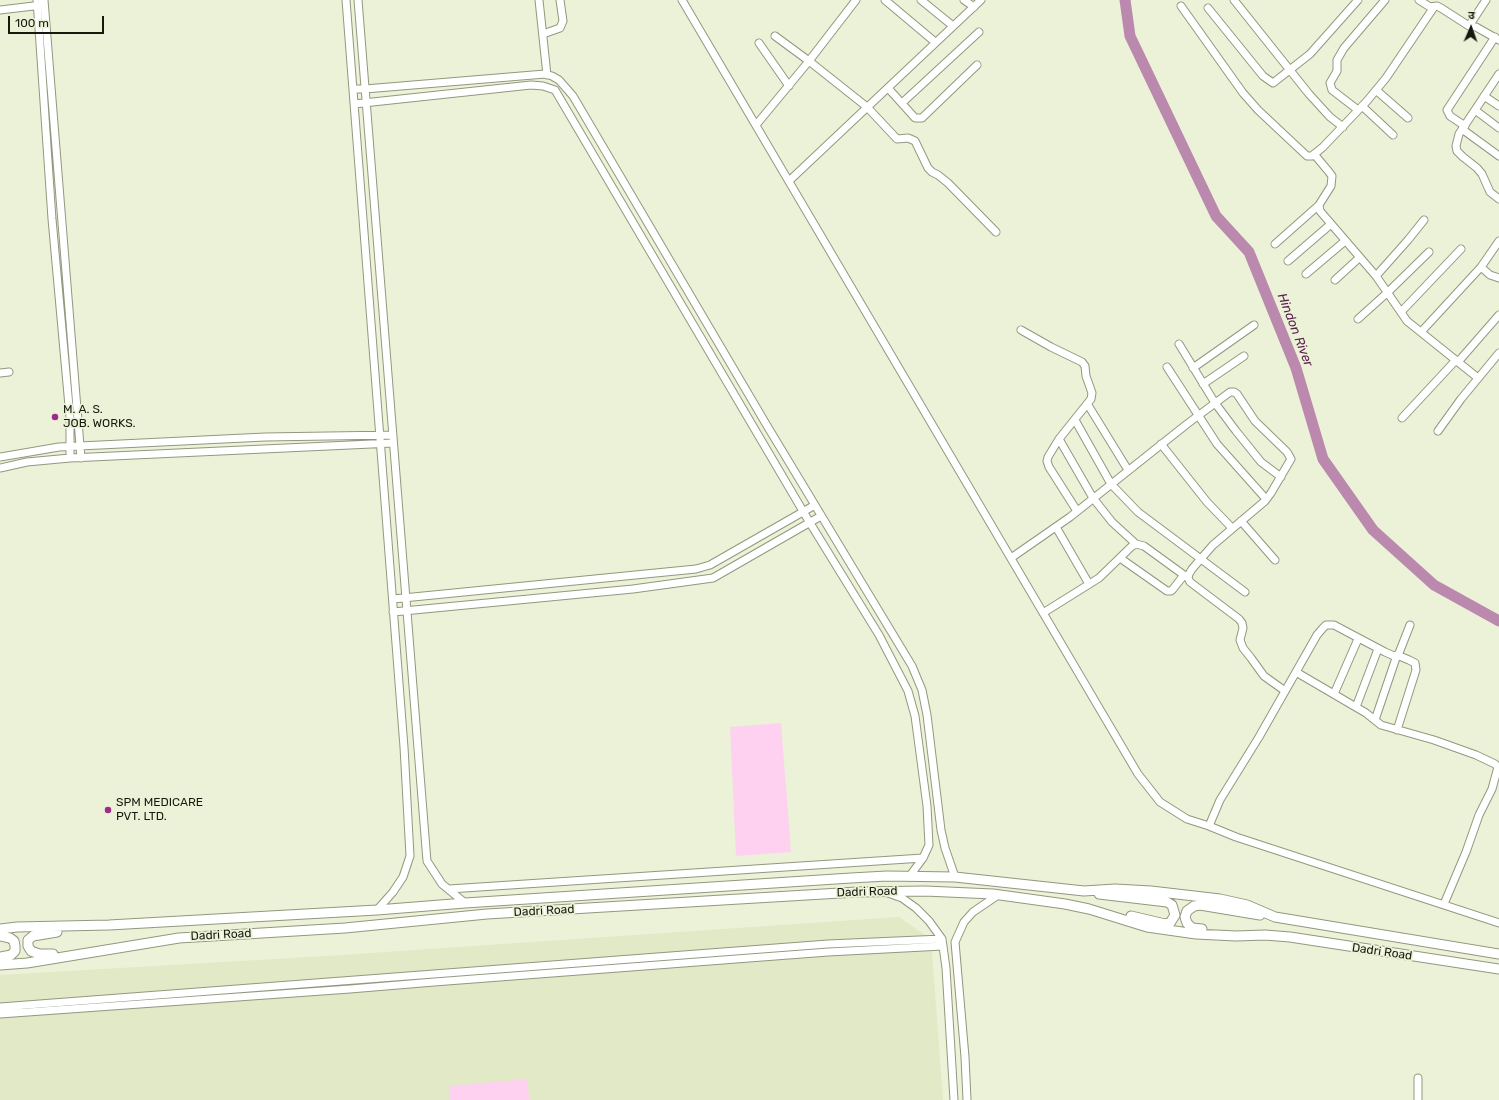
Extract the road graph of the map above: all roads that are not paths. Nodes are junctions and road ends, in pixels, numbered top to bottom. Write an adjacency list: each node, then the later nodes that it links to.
1 (346, 0): 38 (street)
2 (358, 0): 39 (street)
3 (539, 0): 25 (street)
4 (560, 0): 25 (street)
5 (682, 0): 50 (street)
6 (856, 0): 30 (street)
7 (885, 0): 28 (street)
8 (921, 0): 22 (street)
9 (964, 0): 18 (street)
10 (981, 0): 18 (street)
11 (1234, 0): 32 (street)
12 (1358, 0): 32 (street)
13 (1385, 0): 47 (street)
14 (1419, 0): 19 (street)
15 (1486, 0): 23 (street)
16 (41, 3): 21 (street); 104 (street); 105 (street)
17 (1180, 6): 55 (street)
18 (974, 7): 22 (street)
19 (1434, 7): 23 (street); 40 (street)
20 (1208, 8): 32 (street)
21 (0, 10)
22 (953, 26): 28 (street)
23 (1469, 26): 27 (street)
24 (979, 32): 43 (street)
25 (543, 34): 34 (street)
26 (775, 36): 30 (street)
27 (1497, 39): 52 (street)
28 (935, 42): 37 (street)
29 (759, 43): 35 (street)
30 (809, 61): 35 (street); 46 (street)
31 (977, 65): 43 (street)
32 (1290, 71): 51 (street)
33 (1499, 74): 41 (street)
34 (550, 75): 36 (street); 39 (street); 115 (street)
35 (789, 86): 50 (street)
36 (549, 87): 42 (street); 116 (street)
37 (888, 88): 43 (street); 46 (street)
38 (353, 89): 39 (street); 44 (street)
39 (365, 89): 42 (street)
40 (1376, 90): 47 (street); 49 (street)
41 (1484, 96): 45 (street); 48 (street)
42 (366, 102): 44 (street); 98 (street)
43 (902, 103)
44 (354, 104): 99 (street)
45 (1499, 106)
46 (867, 107): 57 (street); 62 (street)
47 (1360, 108): 51 (street); 54 (street)
48 (1475, 110): 52 (street); 53 (street)
49 (1408, 118)
50 (756, 125): 57 (street)
51 (1343, 127): 55 (street)
52 (1464, 127): 56 (street); 58 (street)
53 (1499, 128)
54 (1393, 135)
55 (1314, 154): 59 (street)
56 (1499, 156)
57 (789, 181): 124 (street)
58 (1499, 199)
59 (1319, 205): 61 (street); 65 (street)
60 (1424, 220): 72 (street)
61 (1331, 224): 63 (street); 69 (street)
62 (996, 232)
63 (1345, 241): 68 (street); 71 (street)
64 (1499, 241): 70 (street)
65 (1275, 244)
66 (1461, 249): 76 (street)
67 (1429, 252): 75 (street)
68 (1359, 258): 72 (street); 74 (street)
69 (1288, 261)
70 (1481, 267): 73 (street); 81 (street)
71 (1306, 274)
72 (1376, 276): 75 (street)
73 (1499, 278)
74 (1335, 280)
75 (1388, 292): 76 (street); 78 (street)
76 (1401, 312): 81 (street)
77 (1499, 315): 85 (street)
78 (1358, 319)
79 (1254, 325): 87 (street)
80 (1021, 330): 93 (street)
81 (1421, 332): 85 (street)
82 (1179, 344): 87 (street)
83 (1499, 353): 90 (street)
84 (1244, 356): 91 (street)
85 (1457, 361): 90 (street); 95 (street)
86 (1167, 367): 94 (street)
87 (1193, 368): 91 (street)
88 (9, 372): 89 (street)
89 (0, 373)
90 (1478, 378): 97 (street)
91 (1203, 384): 92 (street)
92 (1215, 403): 94 (street); 111 (street); 111 (street)
93 (1088, 404): 96 (street); 110 (street)
94 (1198, 416): 103 (street); 114 (street)
95 (1402, 418)
96 (1075, 420): 100 (street); 112 (street)
97 (1438, 431)
98 (392, 435): 99 (street); 101 (street)
99 (380, 436): 102 (street); 105 (street)
100 (1059, 439): 113 (street); 117 (street)
101 (393, 443): 102 (street); 131 (street)
102 (380, 444): 108 (street); 132 (street)
103 (1161, 444): 110 (street); 122 (street)
104 (70, 447): 105 (street); 106 (street); 107 (street)
105 (80, 447): 108 (street)
106 (0, 457)
107 (70, 458): 108 (street); 109 (street)
108 (81, 458)
109 (0, 468)
110 (1128, 470): 112 (street)
111 (1281, 477): 114 (street)
112 (1111, 484): 113 (street); 126 (street)
113 (1093, 498): 117 (street); 123 (street)
114 (1266, 499): 119 (street)
115 (814, 505): 116 (street); 118 (street)
116 (804, 511): 120 (street); 131 (street)
117 (1077, 511): 121 (street)
118 (821, 516): 120 (street); 151 (street)
119 (1241, 521): 122 (street); 127 (street)
120 (810, 523): 133 (street); 149 (street)
121 (1056, 527): 124 (street); 129 (street)
122 (1232, 528): 126 (street)
123 (1136, 544): 125 (street); 128 (street)
124 (1011, 558): 135 (street)
125 (1120, 558): 128 (street); 129 (street)
126 (1200, 560): 128 (street); 130 (street)
127 (1275, 560)
128 (1186, 577): 141 (street)
129 (1089, 584): 135 (street)
130 (1244, 592)
131 (406, 598): 132 (street); 133 (street)
132 (392, 599): 134 (street)
133 (406, 610): 134 (street); 146 (street)
134 (393, 612): 147 (street)
135 (1043, 613): 148 (street)
136 (1410, 625): 139 (street)
137 (1358, 639): 138 (street); 140 (street); 142 (street)
138 (1378, 649): 139 (street); 143 (street)
139 (1397, 655): 144 (street); 145 (street)
140 (1296, 672): 141 (street); 142 (street)
141 (1285, 691): 148 (street)
142 (1334, 694): 143 (street)
143 (1356, 707): 144 (street)
144 (1375, 720): 145 (street)
145 (1397, 730): 157 (street)
146 (418, 747): 147 (street); 152 (street)
147 (404, 748): 159 (street)
148 (1210, 826): 157 (street)
149 (923, 858): 150 (street); 152 (street)
150 (909, 877): 151 (main road, Dadri Road); 156 (main road, Dadri Road)
151 (955, 877): 154 (main road, Dadri Road)
152 (449, 889): 156 (street)
153 (882, 891): 155 (main road, Dadri Road); 166 (street); 167 (main road, Dadri Road)
154 (1084, 891): 158 (main road, Dadri Road); 160 (main road, Dadri Road)
155 (998, 895): 158 (main road, Dadri Road); 172 (street)
156 (465, 903): 159 (main road, Dadri Road)
157 (1444, 904): 161 (street)
158 (1089, 909): 164 (main road, Dadri Road)
159 (377, 910): 162 (main road, Dadri Road)
160 (1275, 917): 164 (main road, Dadri Road); 168 (main road, Dadri Road)
161 (1499, 923)
162 (108, 925): 163 (main road, Dadri Road); 167 (main road)
163 (0, 929)
164 (1265, 934): 171 (main road, Dadri Road)
165 (0, 936): 169 (main road)
166 (942, 942): 173 (street); 174 (street); 175 (street)
167 (89, 953): 170 (main road, Dadri Road)
168 (1499, 954)
169 (0, 957)
170 (0, 965)
171 (1499, 969)
172 (958, 984): 173 (street); 178 (street)
173 (947, 985): 177 (street)
174 (0, 1007)
175 (0, 1014)
176 (1418, 1078): 179 (street)
177 (954, 1100)
178 (967, 1100)
179 (1418, 1100)

